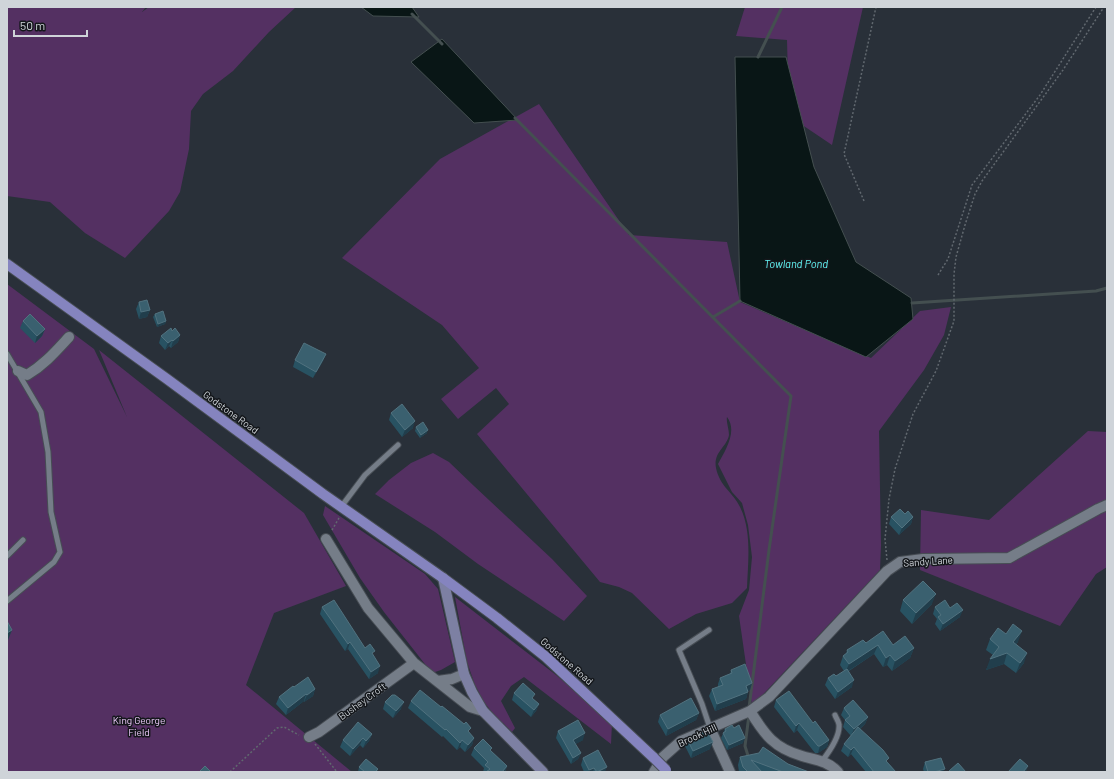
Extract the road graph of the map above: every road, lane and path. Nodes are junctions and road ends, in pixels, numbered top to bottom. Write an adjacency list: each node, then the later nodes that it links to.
1 (876, 7): 4 (path)
2 (1096, 7): 6 (path)
3 (1104, 7): 17 (path)
4 (864, 201)
5 (7, 264): 12 (main road, Godstone Road)
6 (938, 275)
7 (69, 337): 9 (street)
8 (7, 354): 9 (lane)
9 (18, 371): 19 (lane)
10 (398, 445): 12 (lane)
11 (1107, 505): 17 (street, Sandy Lane)
12 (341, 507): 18 (main road, Godstone Road)
13 (339, 518): 14 (path)
14 (326, 539): 21 (street)
15 (23, 540): 16 (lane)
16 (7, 556)
17 (887, 571): 25 (street, Sandy Lane)
18 (442, 578): 22 (street); 30 (main road, Godstone Road, bridge)
19 (7, 602)
20 (709, 630): 27 (lane)
21 (414, 663): 23 (street); 28 (street, Bushey Croft)
22 (464, 674): 23 (street); 24 (street)
23 (438, 681): 24 (street)
24 (483, 710): 33 (street)
25 (746, 713): 27 (street, Brook Hill); 29 (street)
26 (835, 716): 29 (lane)
27 (710, 728): 34 (street, Brook Hill); 35 (street)
28 (309, 737): 31 (path); 32 (path)
29 (822, 761): 36 (street)
30 (667, 771)
31 (230, 772)
32 (338, 772)
33 (543, 772)
34 (654, 772)
35 (730, 772)
36 (838, 772)

